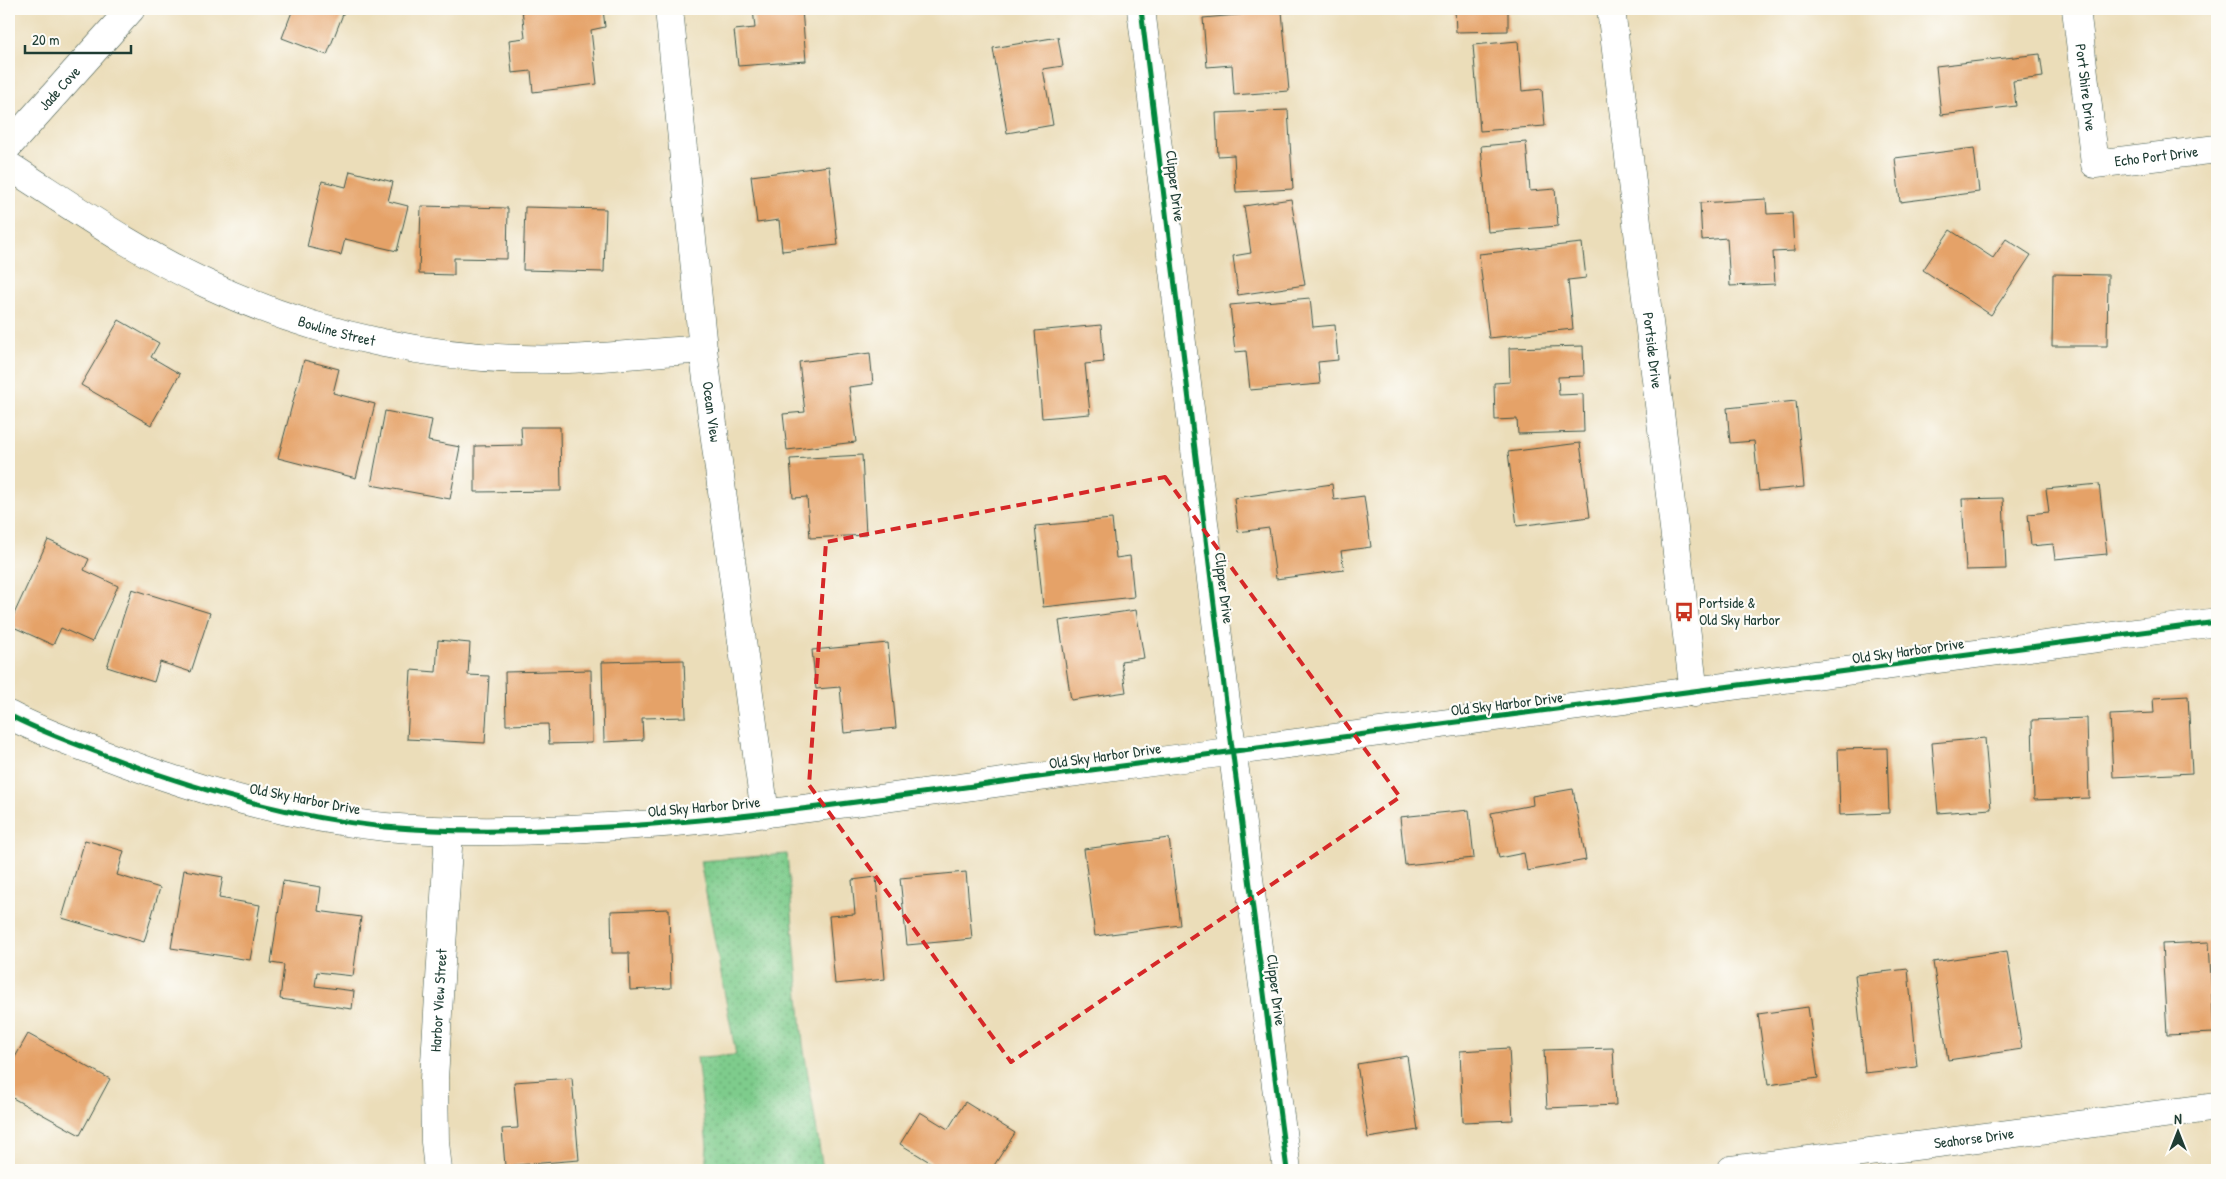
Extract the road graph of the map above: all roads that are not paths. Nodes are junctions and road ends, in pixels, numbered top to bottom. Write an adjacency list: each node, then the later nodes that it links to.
1 (131, 9): 6 (street, Jade Cove)
2 (669, 9): 10 (street, Ocean View)
3 (1141, 9): 14 (street, Clipper Drive)
4 (1610, 9): 12 (street, Portside Drive)
5 (2076, 9): 8 (street, Port Shire Drive)
6 (9, 145)
7 (2217, 149): 8 (street, Echo Port Drive)
8 (2095, 164)
9 (9, 166): 10 (street, Bowline Street)
10 (703, 349): 15 (street, Ocean View)
11 (2217, 622): 12 (street, Old Sky Harbor Drive)
12 (1694, 693): 14 (street, Old Sky Harbor Drive)
13 (9, 716): 16 (street, Old Sky Harbor Drive)
14 (1232, 751): 15 (street, Old Sky Harbor Drive); 19 (street, Clipper Drive)
15 (765, 814): 16 (street, Old Sky Harbor Drive)
16 (449, 831): 18 (street, Harbor View Street)
17 (2217, 1107): 20 (street, Seahorse Drive)
18 (438, 1170)
19 (1287, 1170)
20 (1731, 1170)

